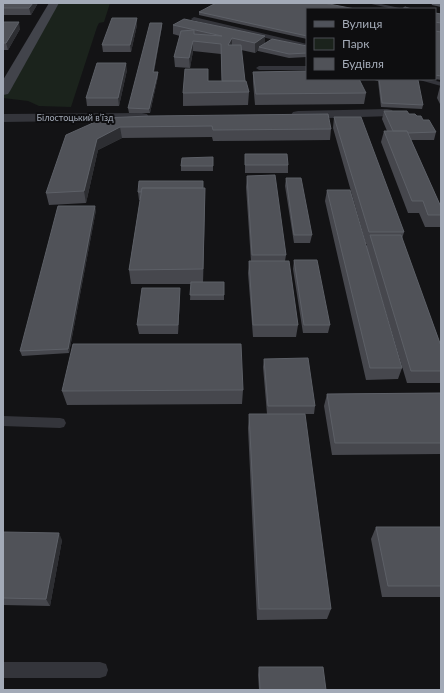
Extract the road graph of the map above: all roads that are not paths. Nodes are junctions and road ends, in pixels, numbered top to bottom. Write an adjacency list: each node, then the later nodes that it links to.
1 (54, 3): 12 (street)
2 (369, 3): 5 (lane)
3 (436, 3): 4 (main road)
4 (441, 4)
5 (392, 8)
6 (194, 19): 7 (lane)
7 (306, 46)
8 (259, 68): 9 (lane)
9 (306, 68)
10 (423, 80): 11 (lane)
11 (441, 84)
12 (3, 91)
13 (387, 113): 14 (street)
14 (285, 115)
15 (152, 117): 16 (street, Білостоцький в’їзд)
16 (3, 118)
17 (3, 421): 18 (lane)
18 (60, 423)
19 (3, 670): 20 (lane)
20 (100, 670)

